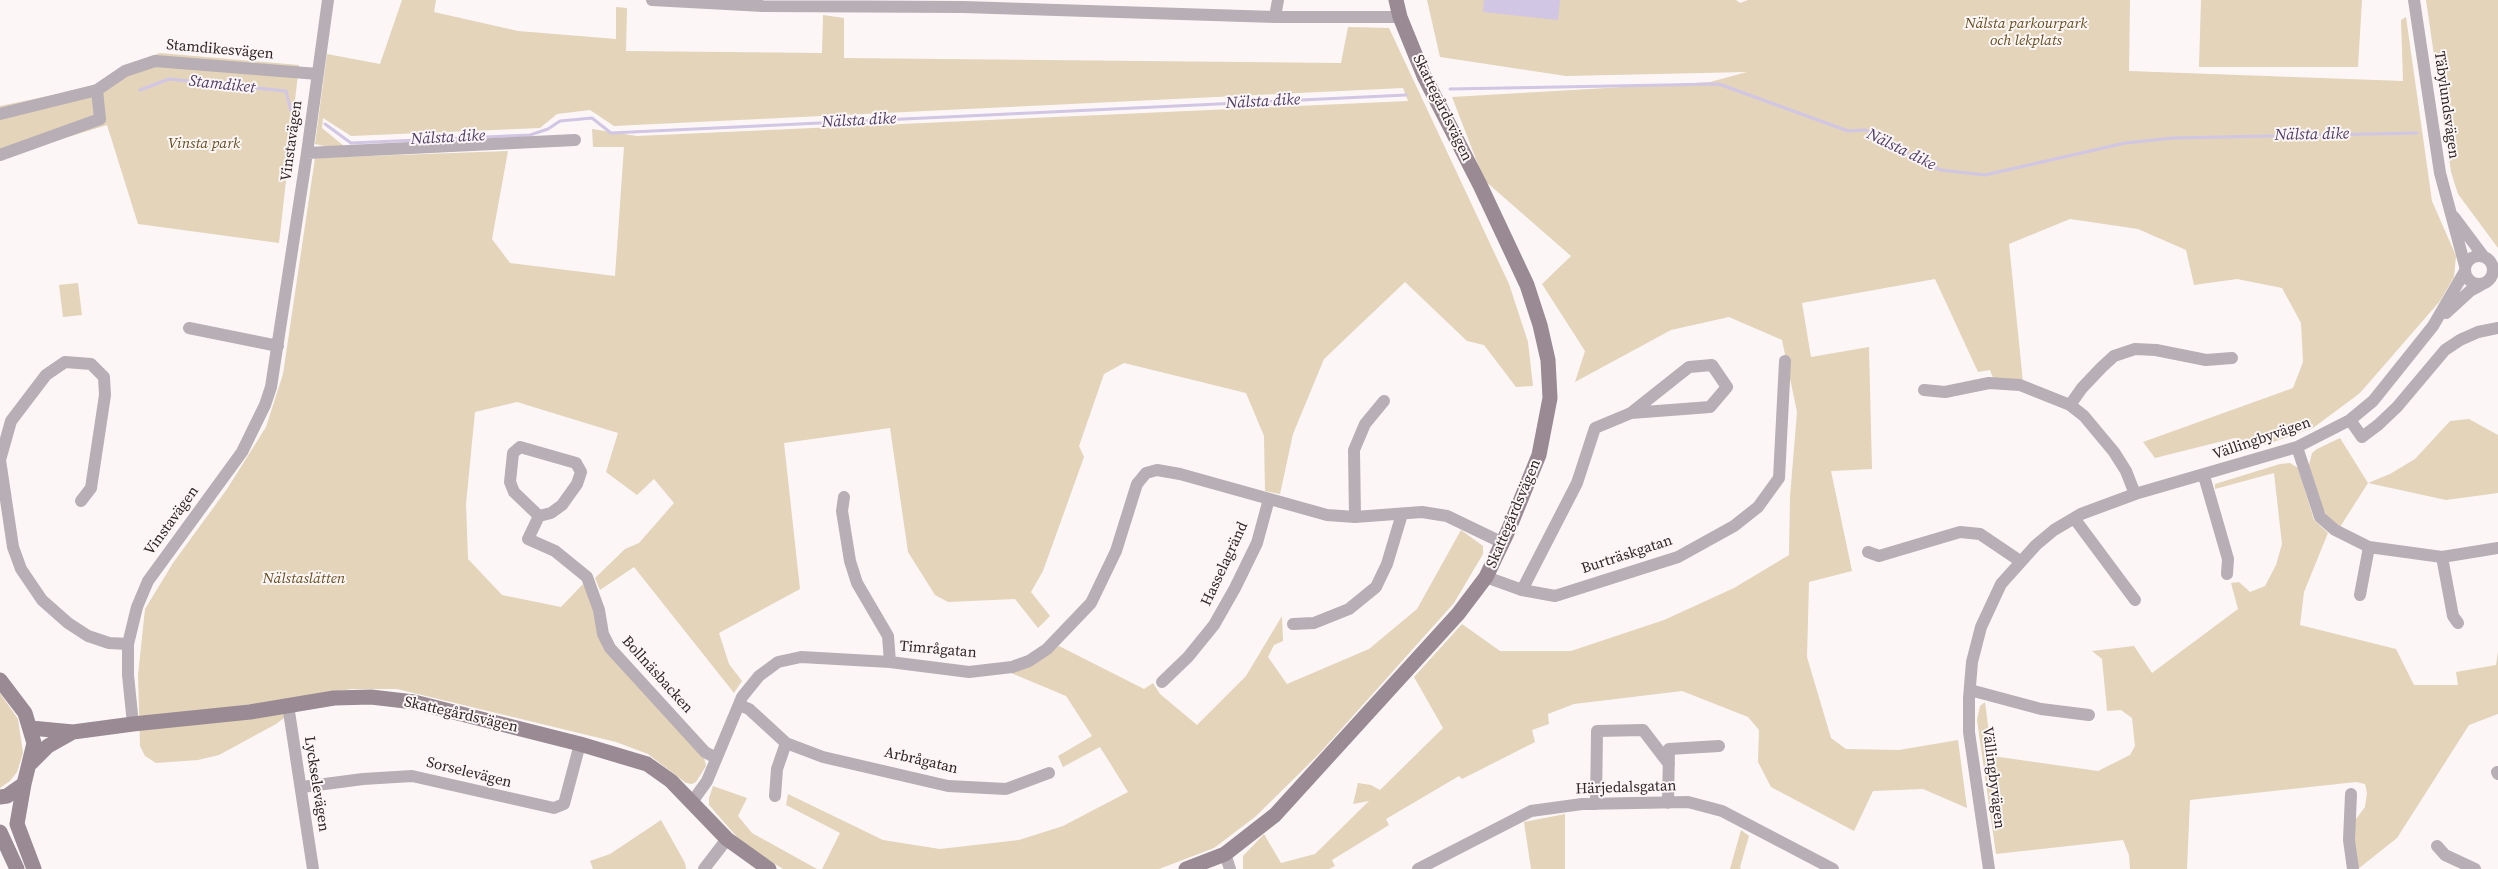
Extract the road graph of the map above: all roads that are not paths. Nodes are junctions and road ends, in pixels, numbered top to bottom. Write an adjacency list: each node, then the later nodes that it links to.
1 (328, 0): 10 (street, Vinstavägen)
2 (652, 0): 6 (street)
3 (1278, 0): 9 (street)
4 (1396, 0): 8 (street, Skattegårdsvägen)
5 (2414, 0): 16 (street, Täbylundsvägen)
6 (838, 3): 7 (street)
7 (963, 4): 9 (street)
8 (1400, 17): 9 (street); 44 (street, Skattegårdsvägen)
9 (1275, 18)
10 (318, 74): 11 (street, Stamdikesvägen); 14 (street, Vinstavägen)
11 (97, 90): 12 (street, Stamdikesvägen); 15 (street)
12 (0, 114)
13 (575, 140): 14 (street)
14 (307, 154): 25 (street, Vinstavägen)
15 (0, 155)
16 (2451, 214): 17 (street, Täbylundsvägen); 18 (street, Täbylundsvägen)
17 (2484, 257): 18 (street); 19 (street)
18 (2465, 268): 20 (street); 22 (street, Vällingbyvägen)
19 (2496, 271): 20 (street)
20 (2483, 284): 21 (street); 22 (street, Vällingbyvägen)
21 (2498, 288)
22 (2433, 326): 32 (street, Vällingbyvägen)
23 (190, 328): 25 (street)
24 (2498, 328): 32 (street)
25 (278, 346): 57 (street, Vinstavägen)
26 (2232, 358): 30 (street)
27 (1785, 361): 52 (street, Burträskgatan)
28 (1924, 390): 30 (street)
29 (1384, 402): 42 (street)
30 (2070, 405): 36 (street)
31 (1631, 413): 31 (street); 52 (street)
32 (2350, 420): 33 (street, Vällingbyvägen)
33 (2297, 447): 35 (street, Vällingbyvägen); 45 (street)
34 (0, 460): 39 (street); 57 (street)
35 (2204, 476): 36 (street, Vällingbyvägen); 50 (street, Vällingbyvägen)
36 (2135, 494): 43 (street, Vällingbyvägen)
37 (844, 497): 58 (street)
38 (1269, 499): 42 (street, Timrågatan); 58 (street, Timrågatan); 60 (street, Hasselagränd)
39 (81, 501)
40 (1402, 514): 42 (street, Timrågatan); 44 (street, Timrågatan); 56 (street)
41 (539, 516): 41 (street); 71 (street, Bollnäsbacken)
42 (1355, 517)
43 (2074, 518): 49 (street, Vällingbyvägen); 54 (street)
44 (1503, 543): 51 (street, Skattegårdsvägen)
45 (2369, 547): 48 (street); 53 (street)
46 (2498, 548): 48 (street)
47 (1868, 552): 49 (street)
48 (2442, 557): 55 (street)
49 (2020, 561): 61 (street, Vällingbyvägen)
50 (2227, 574)
51 (1486, 577): 52 (street, Burträskgatan); 86 (street, Skattegårdsvägen)
52 (1522, 590)
53 (2360, 594)
54 (2135, 600)
55 (2458, 623)
56 (1293, 624)
57 (128, 644): 65 (street, Vinstavägen)
58 (890, 662): 63 (street, Timrågatan)
59 (0, 680): 66 (street)
60 (1162, 682)
61 (1970, 690): 64 (street); 96 (street, Vällingbyvägen)
62 (288, 705): 65 (street, Skattegårdsvägen); 69 (street, Skattegårdsvägen); 76 (street, Lyckselevägen)
63 (739, 705): 68 (street, Arbrågatan); 71 (street, Timrågatan)
64 (2089, 715)
65 (133, 724): 67 (street, Skattegårdsvägen)
66 (31, 728): 67 (street, Skattegårdsvägen); 72 (street)
67 (73, 732): 72 (street, Skattegårdsvägen)
68 (786, 743): 74 (street, Arbrågatan); 78 (street)
69 (580, 744): 76 (street, Sorselevägen); 80 (street, Skattegårdsvägen)
70 (1719, 746): 73 (street)
71 (716, 758): 80 (street, Timrågatan)
72 (31, 762): 75 (street)
73 (1669, 764): 81 (street); 82 (street)
74 (1050, 773)
75 (24, 784): 79 (street); 88 (street)
76 (302, 787): 89 (street, Lyckselevägen)
77 (2351, 794): 97 (street)
78 (775, 796)
79 (0, 797)
80 (692, 802): 84 (street, Skattegårdsvägen)
81 (1668, 803): 82 (street, Härjedalsgatan); 95 (street, Härjedalsgatan)
82 (1596, 804): 94 (street, Härjedalsgatan)
83 (0, 832): 87 (street)
84 (727, 839): 90 (street); 91 (street, Skattegårdsvägen)
85 (2437, 846): 98 (street)
86 (1225, 854): 92 (street, Skattegårdsvägen); 93 (street)
87 (17, 869)
88 (34, 869)
89 (313, 869)
90 (705, 869)
91 (769, 869)
92 (1186, 869)
93 (1230, 869)
94 (1418, 869)
95 (1833, 869)
96 (1990, 869)
97 (2353, 869)
98 (2474, 869)

